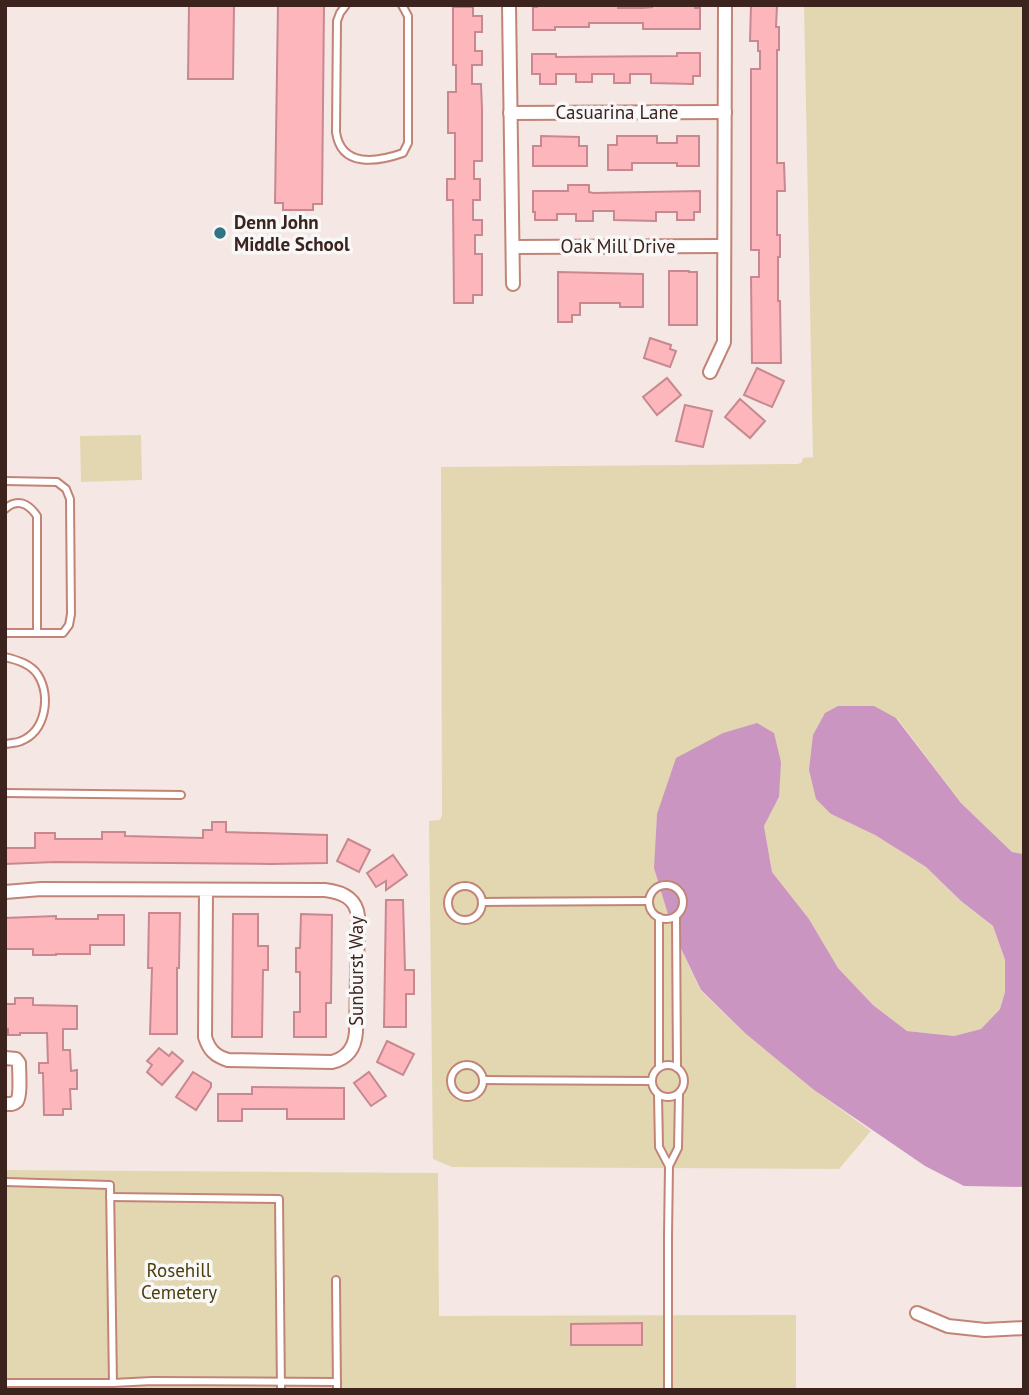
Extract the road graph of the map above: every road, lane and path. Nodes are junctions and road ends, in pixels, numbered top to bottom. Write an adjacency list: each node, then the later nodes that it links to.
1 (346, 5): 2 (lane)
2 (402, 5)
3 (509, 5): 6 (street)
4 (725, 5): 5 (street)
5 (725, 112): 6 (street, Casuarina Lane); 7 (street)
6 (510, 113): 8 (street)
7 (724, 246): 8 (street, Oak Mill Drive); 10 (street)
8 (513, 247): 9 (street)
9 (513, 284)
10 (710, 372)
11 (5, 481): 14 (lane)
12 (5, 509): 14 (lane)
13 (5, 633): 14 (lane)
14 (37, 633)
15 (5, 657): 16 (lane)
16 (5, 744)
17 (5, 793): 18 (lane)
18 (181, 795)
19 (206, 891): 19 (street, Sunburst Way); 20 (street, Sunburst Way)
20 (5, 892)
21 (649, 901): 22 (lane); 23 (lane); 24 (lane)
22 (482, 902): 22 (lane)
23 (676, 916): 24 (lane); 27 (lane)
24 (659, 917): 26 (lane)
25 (5, 1058): 32 (street)
26 (659, 1067): 27 (lane); 29 (lane)
27 (677, 1068): 30 (lane)
28 (484, 1080): 28 (lane); 29 (lane)
29 (651, 1081): 31 (lane)
30 (679, 1094): 31 (lane); 33 (lane)
31 (659, 1095): 33 (lane)
32 (5, 1104)
33 (669, 1166): 45 (lane)
34 (5, 1182): 35 (lane)
35 (110, 1196): 41 (lane); 42 (lane)
36 (336, 1280): 43 (lane)
37 (917, 1313): 38 (street)
38 (1024, 1328)
39 (152, 1381): 41 (lane); 42 (lane); 44 (lane)
40 (5, 1383): 41 (lane)
41 (113, 1383)
42 (281, 1386): 43 (lane)
43 (337, 1386)
44 (152, 1390)
45 (668, 1390)

